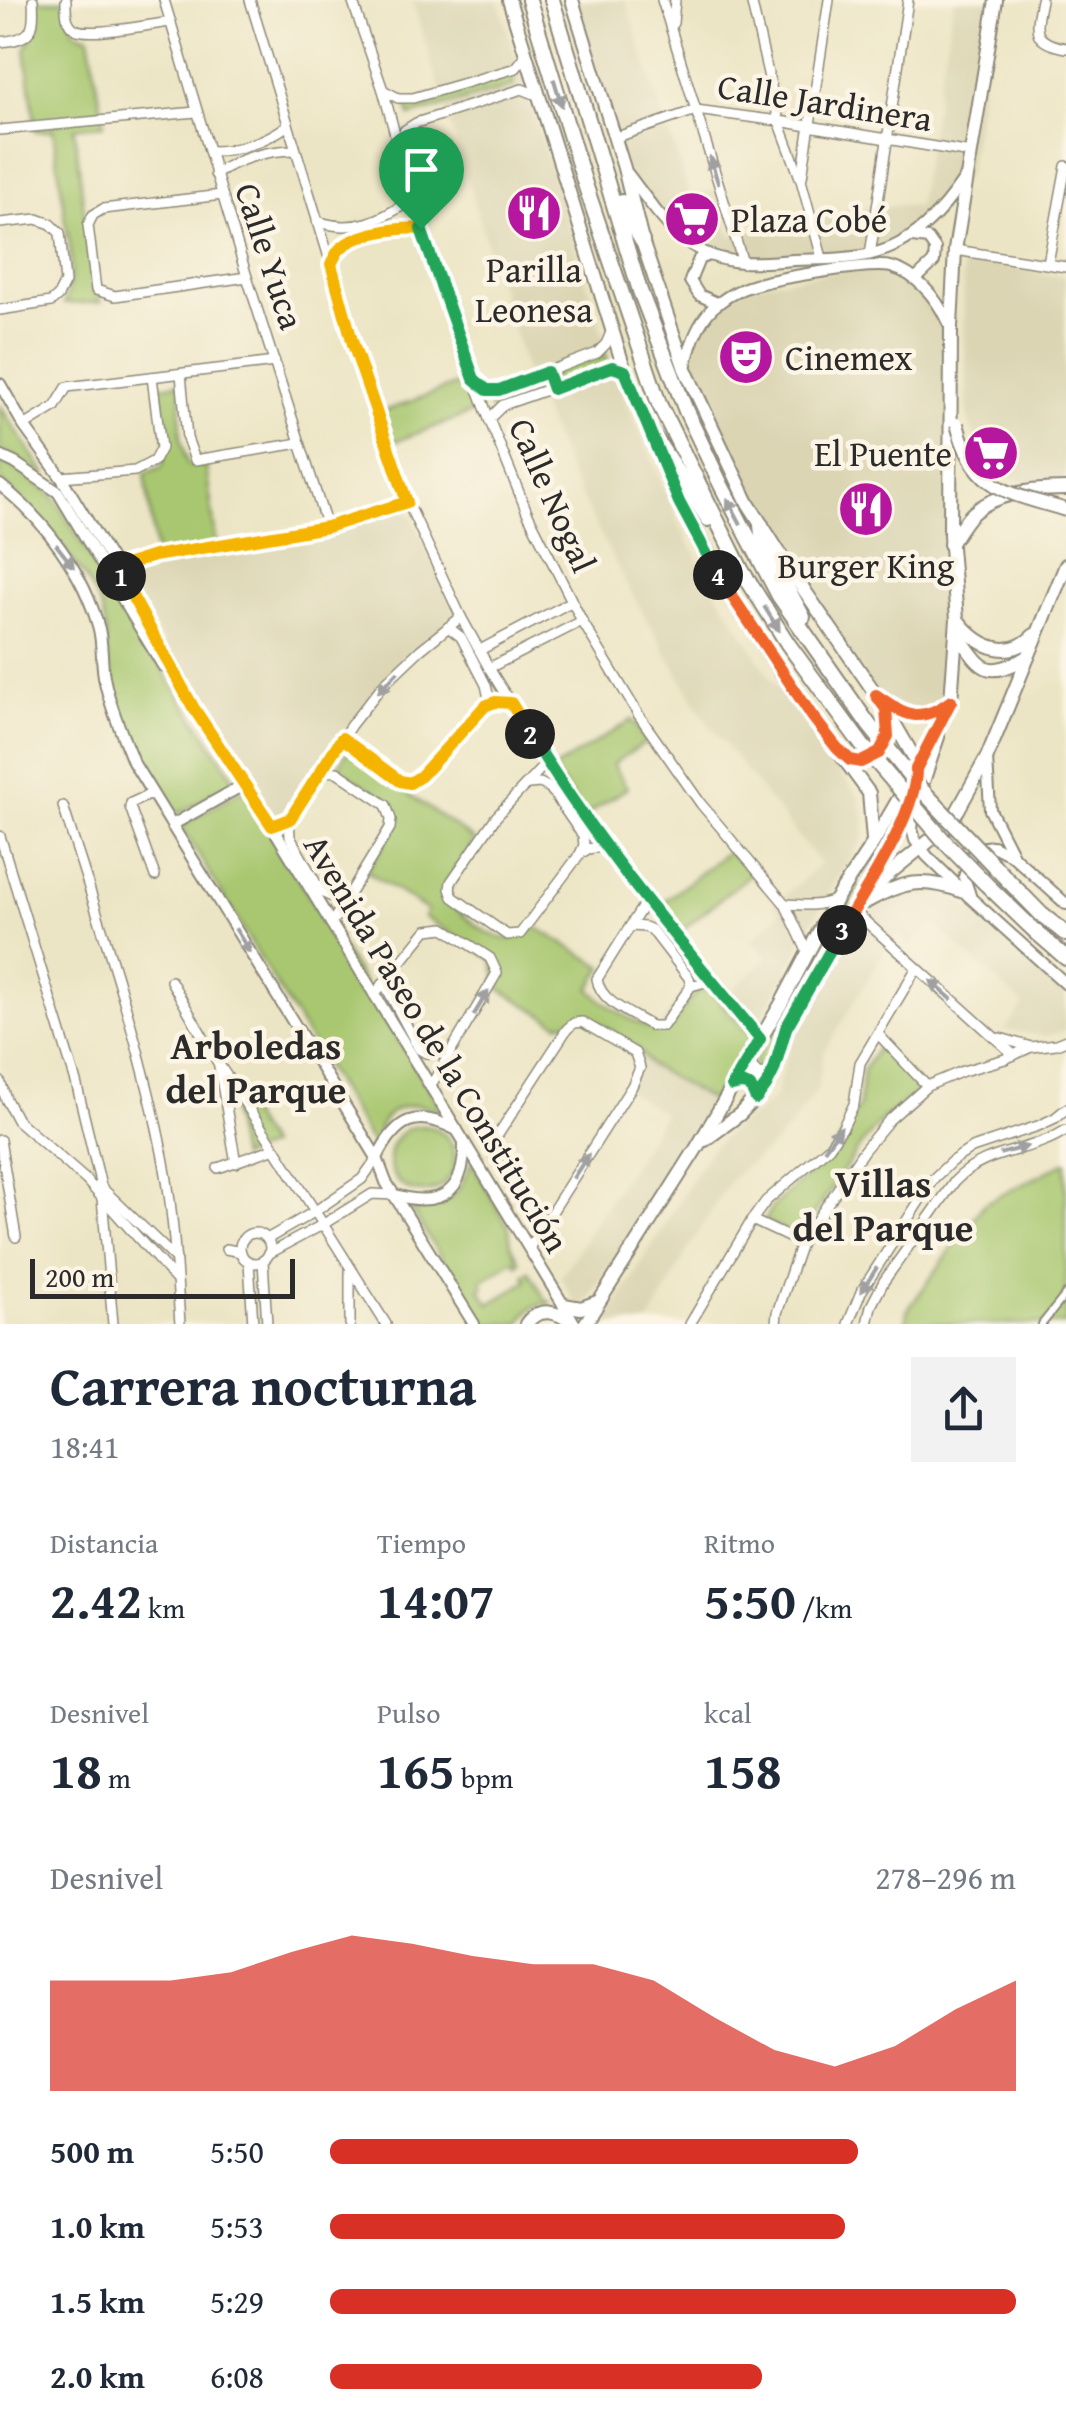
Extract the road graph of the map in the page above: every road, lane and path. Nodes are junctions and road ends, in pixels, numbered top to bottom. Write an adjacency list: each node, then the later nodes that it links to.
1 (33, 0): 19 (street)
2 (66, 0): 17 (street)
3 (164, 0): 17 (street, Calle Yuca)
4 (250, 0): 29 (street)
5 (352, 0): 23 (street, Calle Nogal)
6 (509, 0): 21 (main road)
7 (529, 0): 93 (main road, one-way to 93)
8 (552, 0): 37 (main road)
9 (572, 0): 32 (main road)
10 (662, 0): 18 (street)
11 (675, 0): 18 (street)
12 (751, 0): 28 (street)
13 (829, 0): 30 (street)
14 (908, 0): 33 (street)
15 (996, 0): 38 (main road)
16 (1041, 0): 20 (street)
17 (171, 22): 27 (street, Calle Yuca)
18 (672, 30): 26 (street)
19 (0, 42)
20 (1066, 48)
21 (526, 54): 22 (street); 24 (main road)
22 (474, 80): 23 (street); 25 (street)
23 (382, 90): 34 (street, Calle Nogal)
24 (538, 95): 25 (street); 64 (main road)
25 (482, 102): 34 (street)
26 (696, 110): 28 (street, Calle Jardinera); 32 (street, Calle Jardinera); 55 (street, one-way to 26)
27 (196, 112): 31 (street); 36 (street, Calle Yuca)
28 (779, 121): 30 (street, Calle Jardinera); 43 (street)
29 (288, 125): 35 (street); 36 (street)
30 (810, 128): 33 (street, Calle Jardinera); 43 (street)
31 (0, 130)
32 (614, 138): 40 (main road)
33 (886, 140): 38 (street, Calle Jardinera); 53 (street)
34 (397, 143): 45 (street, Calle Nogal)
35 (295, 150): 42 (street); 46 (street)
36 (208, 151): 42 (street, Calle Yuca)
37 (598, 151): 50 (main road); 103 (main road, one-way to 37)
38 (971, 153): 41 (main road)
39 (1066, 166): 56 (street)
40 (624, 168): 50 (main road); 52 (street)
41 (968, 173): 49 (street); 51 (main road)
42 (215, 174): 44 (street, Calle Yuca)
43 (801, 180): 54 (street)
44 (222, 195): 59 (street, Calle Yuca); 59 (street)
45 (412, 199): 46 (street); 48 (street, Calle Nogal)
46 (317, 221): 57 (street)
47 (0, 223): 62 (street)
48 (421, 229): 57 (street); 71 (street, Calle Nogal)
49 (912, 237): 53 (street); 60 (street)
50 (642, 241): 66 (main road)
51 (956, 250): 56 (street); 63 (main road)
52 (709, 255): 55 (street); 61 (street)
53 (870, 255): 54 (street)
54 (822, 258): 55 (street)
55 (742, 263)
56 (1048, 263): 58 (street)
57 (331, 264): 86 (street)
58 (1066, 267)
59 (247, 277): 65 (street, Calle Yuca)
60 (916, 279): 61 (street); 63 (street)
61 (717, 303): 66 (street)
62 (0, 310)
63 (950, 326): 74 (main road)
64 (612, 330): 67 (main road); 68 (street)
65 (276, 362): 69 (street); 79 (street, Calle Yuca)
66 (685, 369): 88 (main road)
67 (625, 371): 73 (street); 78 (main road)
68 (547, 372): 71 (street); 73 (street)
69 (181, 374): 70 (street); 79 (street)
70 (152, 377): 77 (street); 81 (street)
71 (474, 379): 75 (street, Calle Nogal)
72 (0, 384): 77 (street, Avenida Paseo de la Constitución)
73 (553, 389): 75 (street)
74 (951, 398): 76 (street); 90 (main road)
75 (489, 419): 94 (street, Calle Nogal)
76 (957, 424): 87 (main road, bridge)
77 (24, 426): 81 (street, Avenida Paseo de la Constitución)
78 (650, 432): 93 (main road); 111 (main road)
79 (300, 443): 89 (street, Calle Yuca)
80 (0, 456): 107 (street)
81 (61, 477): 92 (street, Avenida Paseo de la Constitución)
82 (0, 484): 85 (street)
83 (1066, 488): 90 (main road)
84 (0, 494): 85 (street)
85 (18, 498): 118 (street, one-way to 118)
86 (407, 502): 89 (street); 95 (street)
87 (1066, 510)
88 (762, 526): 103 (main road); 104 (main road)
89 (327, 527): 92 (street)
90 (950, 544): 98 (main road)
91 (1066, 564): 99 (main road)
92 (116, 568): 107 (street, Avenida Paseo de la Constitución)
93 (742, 571): 141 (main road, one-way to 141, bridge)
94 (571, 602): 96 (street, Calle Nogal); 100 (street)
95 (462, 617): 97 (street); 100 (street)
96 (582, 622): 102 (street); 134 (street, Calle Nogal)
97 (448, 627): 106 (street); 110 (street, one-way to 110)
98 (957, 627): 99 (main road); 101 (main road); 108 (main road)
99 (1038, 631): 101 (main road)
100 (480, 650): 102 (street)
101 (1028, 657): 112 (main road)
102 (489, 668): 105 (street)
103 (838, 684): 139 (main road, bridge)
104 (876, 695): 108 (main road); 109 (main road)
105 (511, 703): 106 (street); 113 (street)
106 (485, 706): 110 (street)
107 (193, 707): 116 (street, Avenida Paseo de la Constitución)
108 (949, 707): 114 (main road); 126 (street)
109 (886, 709): 111 (main road); 114 (main road)
110 (342, 738): 115 (street)
111 (837, 748): 124 (main road)
112 (988, 756): 126 (main road); 128 (street)
113 (547, 762): 117 (street); 125 (street)
114 (916, 769): 124 (main road); 136 (main road)
115 (320, 772): 120 (street); 130 (street)
116 (244, 784): 121 (street); 122 (street, Avenida Paseo de la Constitución)
117 (526, 784): 127 (street); 127 (street)
118 (151, 794): 121 (street); 129 (street)
119 (63, 806): 191 (street)
120 (290, 819): 122 (street); 130 (street)
121 (172, 825): 173 (street, one-way to 173)
122 (272, 826): 137 (street, Avenida Paseo de la Constitución)
123 (0, 836): 176 (street)
124 (873, 842): 132 (main road)
125 (604, 846): 127 (street); 133 (street)
126 (920, 848): 131 (street); 136 (main road)
127 (580, 854)
128 (1014, 857): 131 (street); 135 (street)
129 (155, 876)
130 (350, 892): 137 (street)
131 (968, 896): 136 (main road); 146 (street)
132 (836, 899): 134 (street); 140 (main road)
133 (646, 901): 138 (street); 143 (street)
134 (785, 904): 140 (street, Calle Nogal)
135 (1066, 904)
136 (854, 909): 142 (street); 158 (main road)
137 (331, 924): 148 (street, Avenida Paseo de la Constitución)
138 (631, 926): 147 (street); 147 (street)
139 (1066, 934)
140 (808, 954): 151 (main road)
141 (1066, 958)
142 (916, 969): 149 (street); 150 (street, one-way to 142)
143 (712, 980): 147 (street); 151 (street)
144 (172, 981): 157 (street)
145 (384, 983): 148 (street); 154 (street); 154 (street, one-way to 145)
146 (1066, 984)
147 (691, 986)
148 (374, 995): 160 (street, Avenida Paseo de la Constitución)
149 (878, 1034): 162 (street); 182 (street, one-way to 149)
150 (994, 1036): 153 (street); 155 (street)
151 (760, 1039): 156 (main road)
152 (1066, 1040): 153 (street)
153 (1031, 1046): 155 (street)
154 (450, 1054): 160 (street)
155 (1014, 1054): 162 (street)
156 (750, 1055): 158 (main road); 161 (main road)
157 (218, 1063): 171 (street); 174 (street)
158 (774, 1070): 163 (main road)
159 (0, 1080): 176 (street)
160 (430, 1086): 168 (street, Avenida Paseo de la Constitución)
161 (732, 1086): 163 (main road); 164 (main road)
162 (927, 1086): 186 (street)
163 (756, 1099): 166 (main road)
164 (724, 1100): 166 (main road); 172 (main road)
165 (1066, 1109): 178 (street)
166 (740, 1114): 172 (main road)
167 (1066, 1130): 180 (street, one-way to 167)
168 (463, 1139): 170 (street); 173 (street); 177 (street); 187 (street, Avenida Paseo de la Constitución)
169 (0, 1140): 184 (street)
170 (490, 1146): 181 (street); 181 (street, one-way to 170)
171 (275, 1148): 174 (street); 179 (street)
172 (696, 1148): 196 (main road)
173 (377, 1158): 177 (street); 179 (street)
174 (236, 1163): 175 (street)
175 (218, 1168)
176 (100, 1191): 191 (street); 194 (street); 200 (street)
177 (394, 1195): 183 (street); 206 (street)
178 (915, 1207): 180 (street); 198 (street, one-way to 198)
179 (314, 1212): 183 (street); 185 (street)
180 (930, 1215): 199 (street)
181 (546, 1220): 187 (street)
182 (752, 1220): 186 (street); 210 (street)
183 (322, 1225): 190 (street); 193 (street)
184 (16, 1237)
185 (267, 1238): 189 (street); 190 (street)
186 (801, 1244): 211 (street)
187 (529, 1248): 197 (street, Avenida Paseo de la Constitución)
188 (226, 1249): 189 (street)
189 (241, 1252): 192 (street)
190 (266, 1257): 192 (street); 203 (street)
191 (176, 1259): 194 (street)
192 (248, 1262): 202 (street)
193 (350, 1270): 204 (street); 205 (street)
194 (177, 1282): 201 (street)
195 (1066, 1294): 212 (street)
196 (600, 1301): 197 (main road); 209 (main road)
197 (564, 1305): 208 (street, Avenida Paseo de la Constitución)
198 (849, 1319): 199 (street)
199 (868, 1321)
200 (113, 1324)
201 (180, 1324)
202 (253, 1324)
203 (267, 1324)
204 (350, 1324)
205 (386, 1324)
206 (474, 1324)
207 (526, 1324): 208 (main road)
208 (574, 1324)
209 (585, 1324)
210 (690, 1324)
211 (776, 1324)
212 (1043, 1324)

